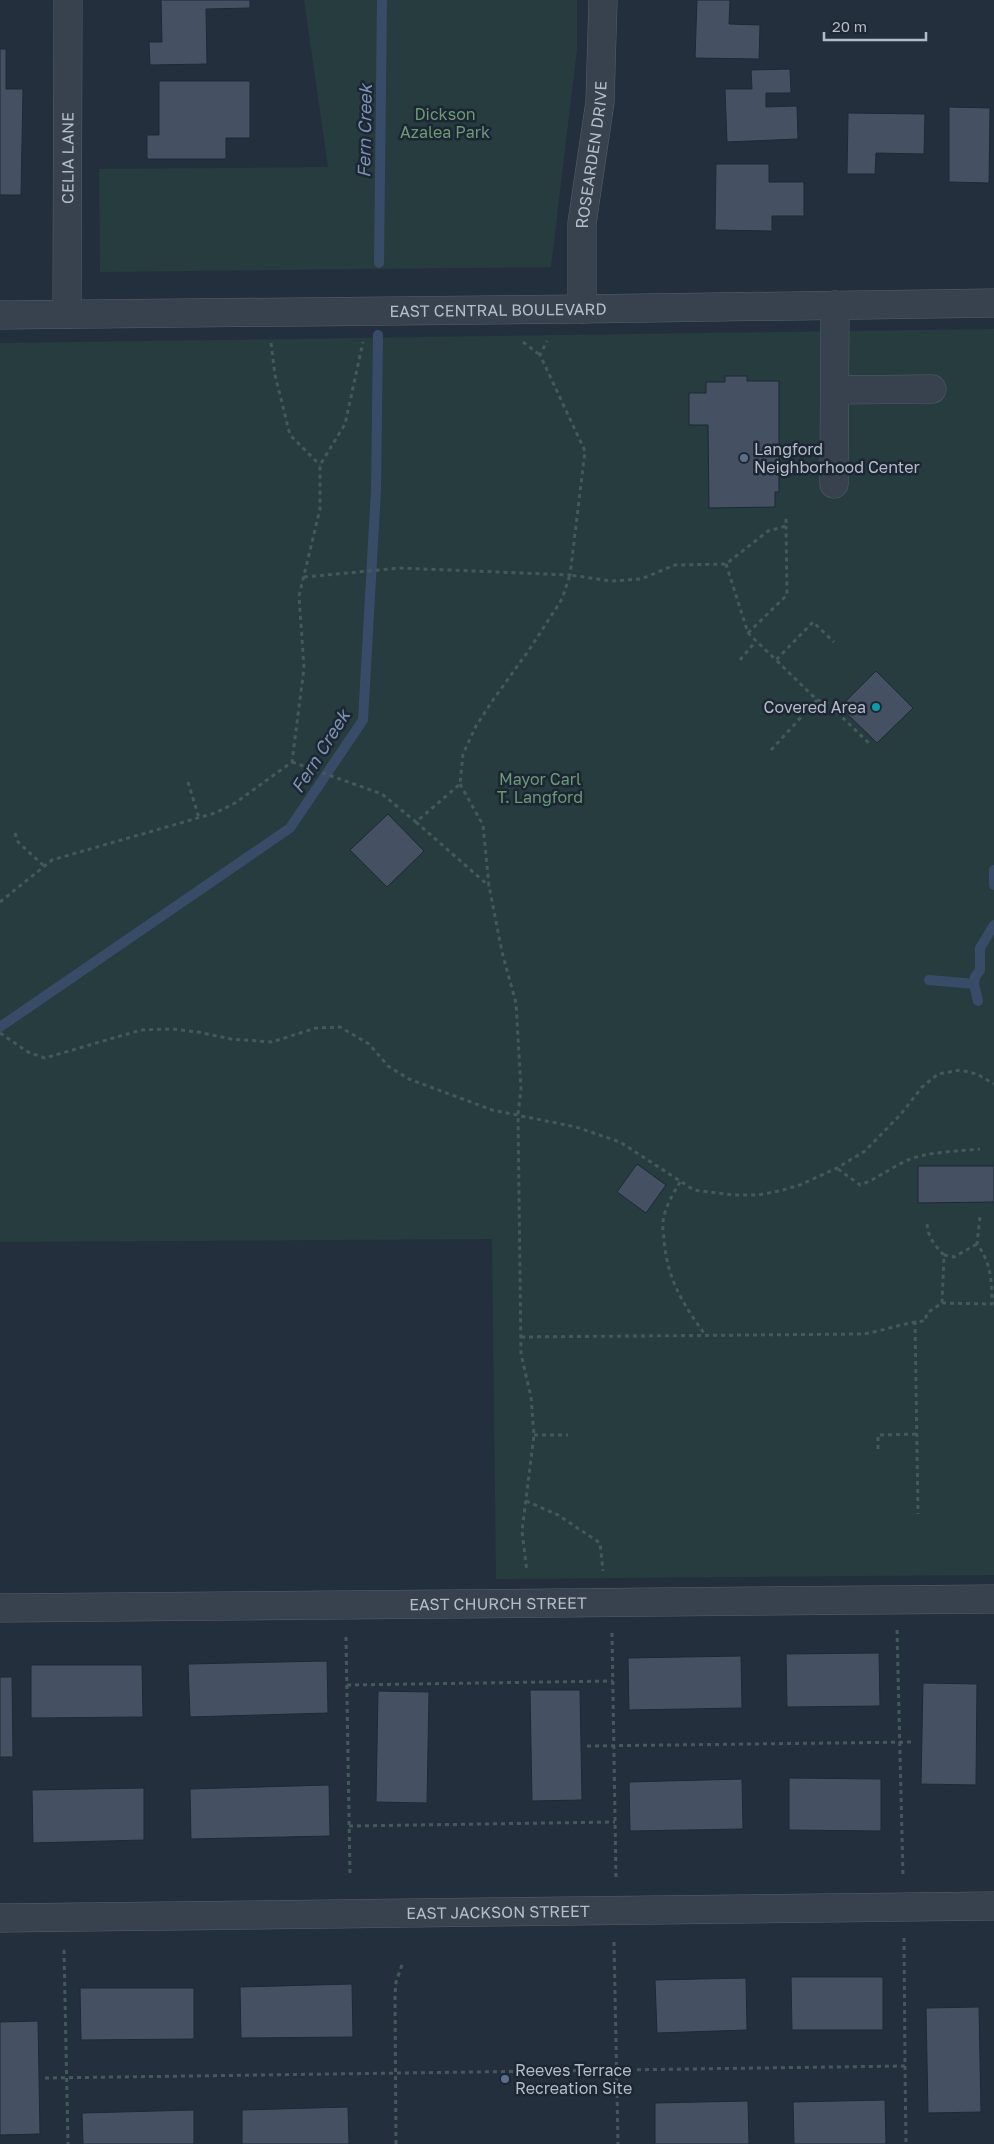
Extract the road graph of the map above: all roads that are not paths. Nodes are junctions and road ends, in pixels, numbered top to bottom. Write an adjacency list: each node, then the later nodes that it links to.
1 (68, 0): 6 (street, CELIA LANE)
2 (603, 0): 5 (street, ROSEARDEN DRIVE)
3 (994, 303): 4 (street, EAST CENTRAL BOULEVARD)
4 (834, 305): 5 (street, EAST CENTRAL BOULEVARD); 9 (street)
5 (582, 309): 6 (street, EAST CENTRAL BOULEVARD)
6 (67, 314): 7 (street, EAST CENTRAL BOULEVARD)
7 (0, 315)
8 (932, 389): 9 (street)
9 (834, 390): 10 (street)
10 (834, 484)
11 (994, 1599): 12 (street, EAST CHURCH STREET)
12 (0, 1608)
13 (994, 1906): 14 (street, EAST JACKSON STREET)
14 (0, 1918)

